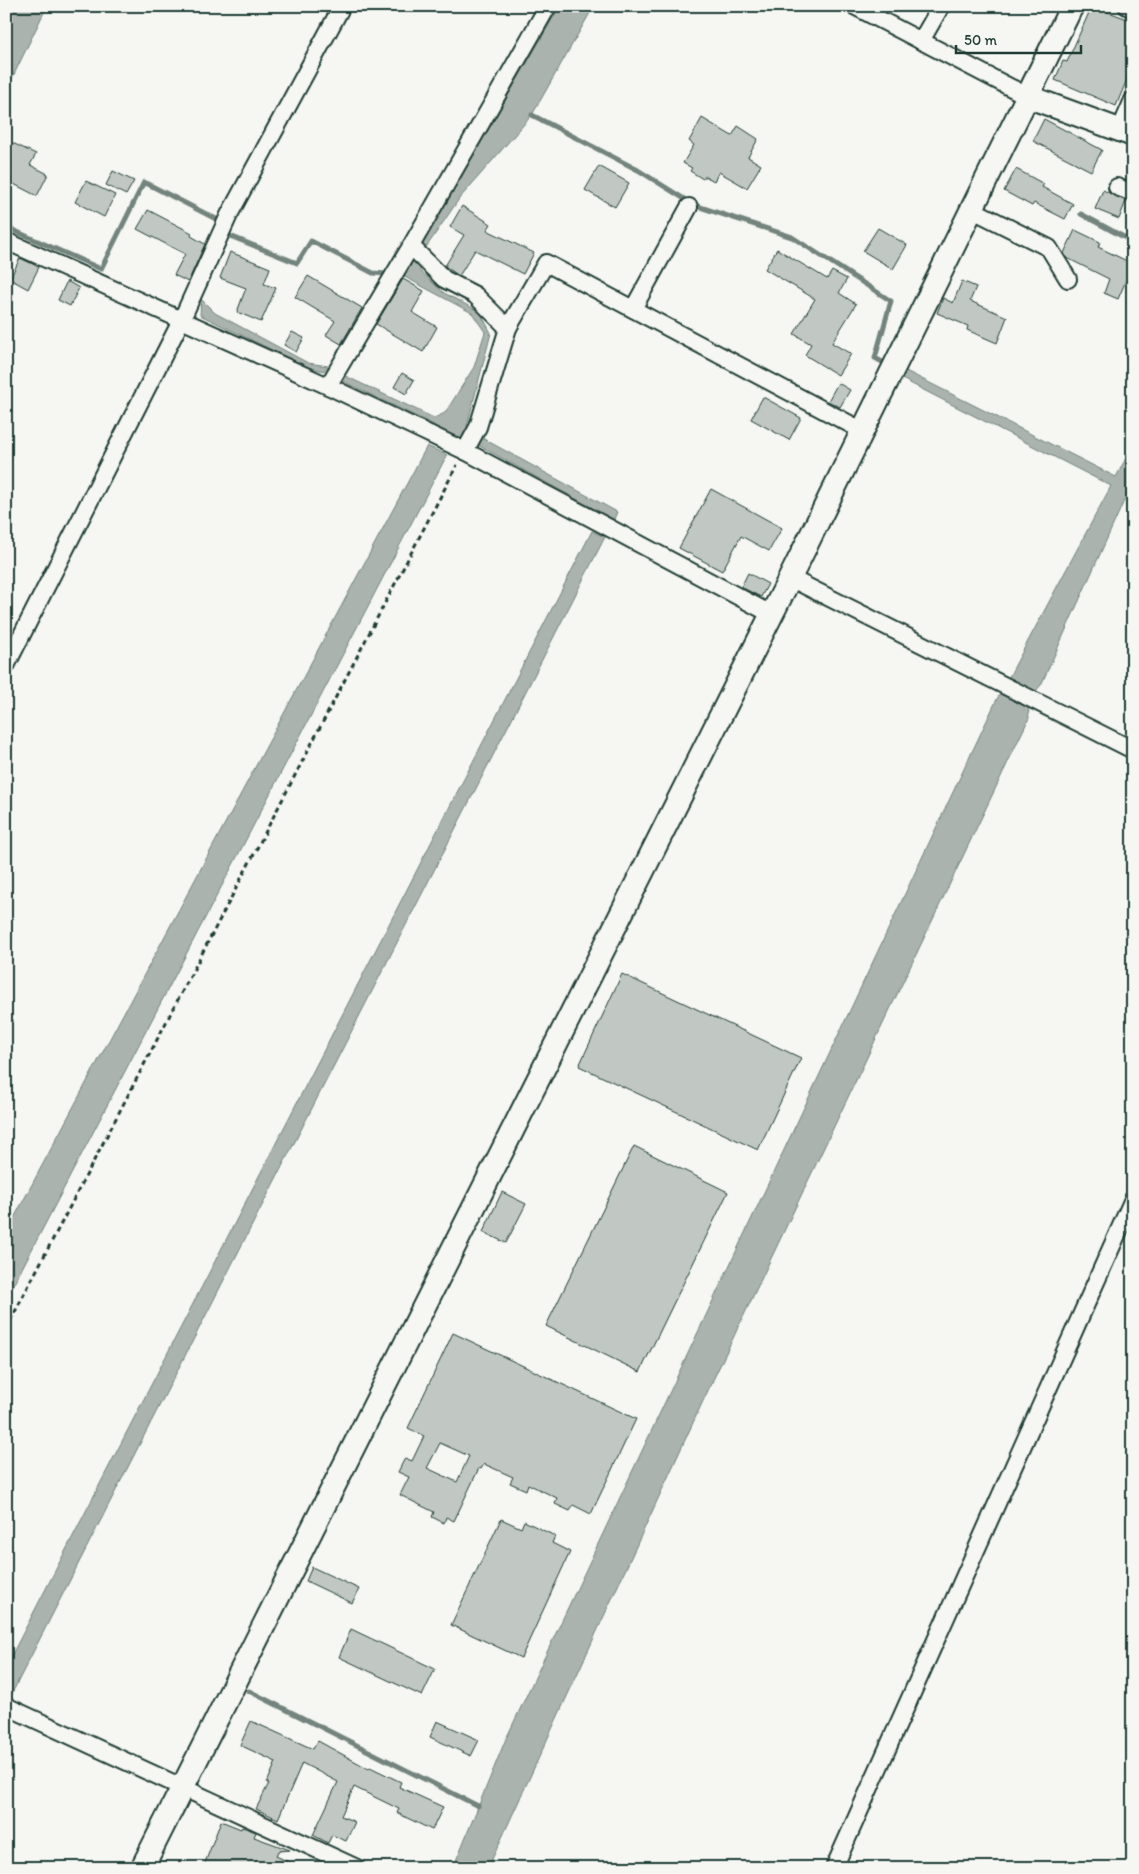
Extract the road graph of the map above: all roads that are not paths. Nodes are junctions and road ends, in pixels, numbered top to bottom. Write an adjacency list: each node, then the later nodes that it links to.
1 (342, 6): 20 (street)
2 (548, 6): 17 (street)
3 (854, 6): 8 (street)
4 (941, 6): 8 (street)
5 (1072, 6): 9 (street)
6 (1126, 6): 7 (street)
7 (1133, 9)
8 (921, 41): 9 (street)
9 (1029, 96): 11 (street); 15 (street)
10 (1133, 100): 11 (street)
11 (1126, 133)
12 (1117, 187): 13 (street)
13 (1133, 193)
14 (688, 207): 19 (street)
15 (973, 210): 18 (street); 23 (street)
16 (6, 241): 20 (street)
17 (411, 246): 21 (street); 22 (street)
18 (1068, 279)
19 (633, 309): 21 (street); 23 (street)
20 (182, 319): 22 (street); 27 (street)
21 (508, 328): 24 (street)
22 (328, 386): 24 (street)
23 (863, 431): 25 (street)
24 (465, 451): 26 (street)
25 (790, 578): 26 (street); 28 (street)
26 (771, 614): 31 (street)
27 (6, 666)
28 (1133, 750)
29 (1133, 1199): 34 (street)
30 (6, 1706): 31 (street)
31 (182, 1786): 32 (street); 33 (street)
32 (142, 1868)
33 (357, 1868)
34 (834, 1868)

